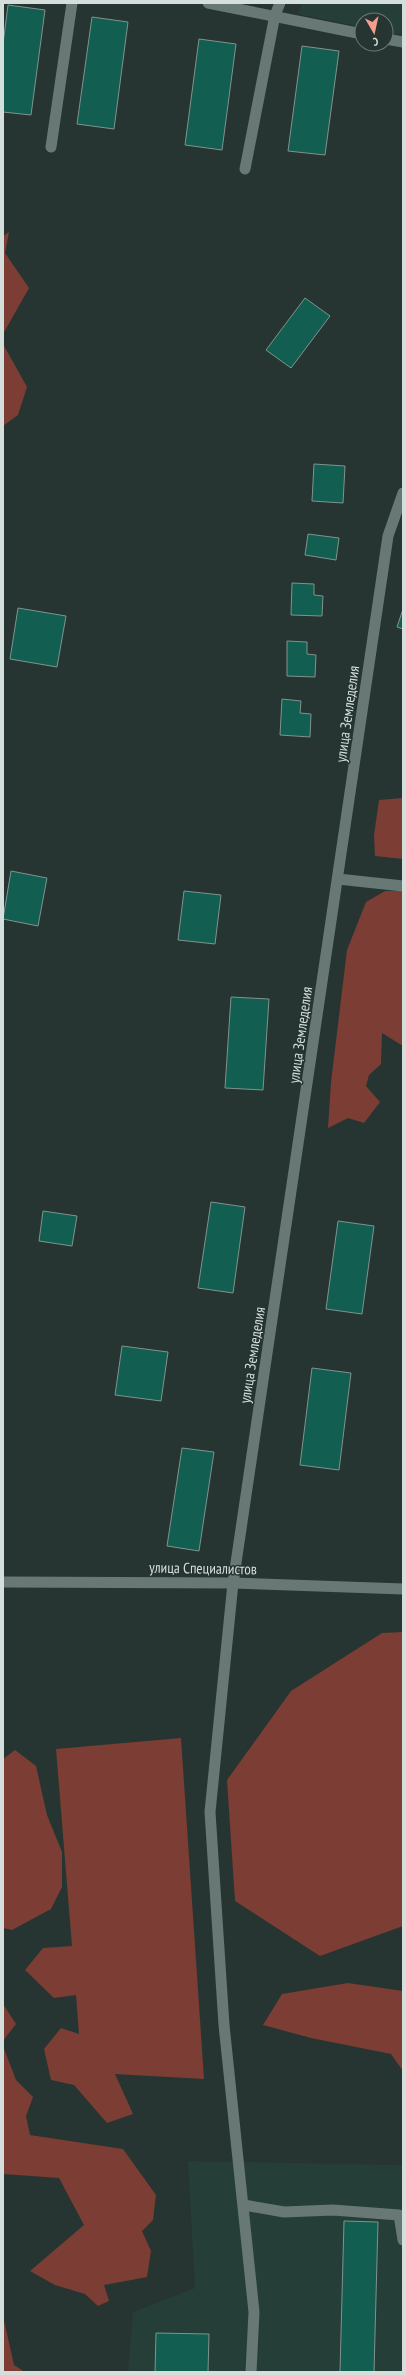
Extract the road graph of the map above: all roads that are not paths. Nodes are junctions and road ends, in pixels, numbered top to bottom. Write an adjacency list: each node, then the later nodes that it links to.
1 (72, 3): 6 (street)
2 (208, 3): 4 (street)
3 (280, 3): 4 (street)
4 (275, 15): 5 (street); 7 (street)
5 (354, 32)
6 (52, 147)
7 (245, 169)
8 (403, 493): 9 (street, улица Земледелия)
9 (338, 879): 10 (street); 12 (street, улица Земледелия)
10 (403, 886)
11 (3, 1582): 12 (street, улица Специалистов)
12 (233, 1583): 13 (street, улица Специалистов); 14 (street, улица Земледелия)
13 (403, 1588)
14 (244, 2205): 15 (street); 16 (street, улица Земледелия)
15 (403, 2240)
16 (250, 2372)

